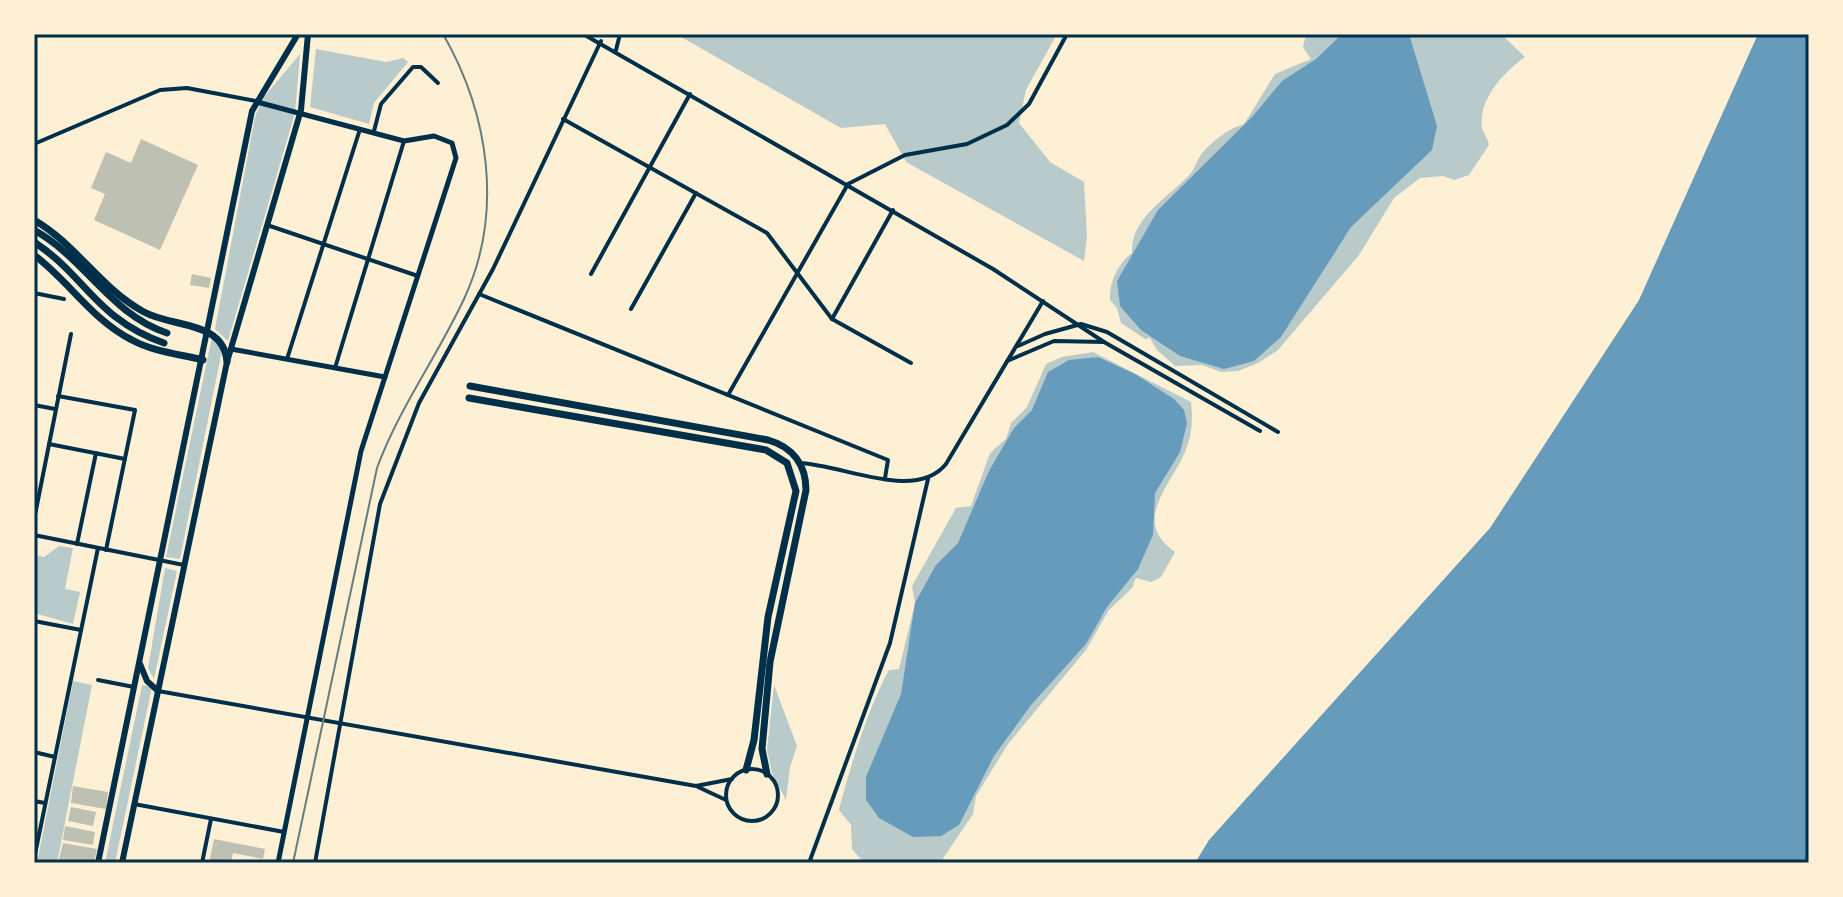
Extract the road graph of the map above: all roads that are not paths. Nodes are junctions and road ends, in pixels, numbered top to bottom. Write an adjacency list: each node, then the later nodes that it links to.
1 (298, 34): 11 (main road)
2 (308, 34): 12 (main road)
3 (583, 34): 7 (street)
4 (600, 34): 7 (street)
5 (620, 34): 8 (street)
6 (1067, 34): 19 (street)
7 (601, 41): 8 (street); 13 (street)
8 (616, 50): 10 (street)
9 (438, 83): 15 (street)
10 (691, 94): 18 (street); 19 (street)
11 (256, 101): 12 (street); 17 (street); 39 (main road)
12 (301, 110): 14 (street); 23 (main road)
13 (563, 119): 18 (street); 33 (street)
14 (361, 127): 15 (street); 26 (street)
15 (374, 131): 16 (street)
16 (404, 141): 28 (street); 31 (street)
17 (34, 144)
18 (649, 167): 20 (street); 29 (street)
19 (848, 184): 21 (street); 30 (street)
20 (696, 193): 30 (street); 36 (street)
21 (893, 210): 35 (street); 37 (street)
22 (34, 220): 39 (highway)
23 (267, 225): 26 (street); 45 (main road)
24 (34, 230): 40 (highway)
25 (34, 242): 43 (highway)
26 (323, 243): 28 (street); 46 (street)
27 (34, 255): 47 (highway)
28 (368, 258): 31 (street); 51 (street)
29 (591, 274)
30 (795, 275): 37 (street); 54 (street)
31 (418, 276): 52 (street)
32 (34, 293): 34 (street)
33 (479, 294): 54 (street); 84 (street)
34 (64, 299)
35 (1043, 301): 38 (street); 44 (street)
36 (631, 309)
37 (832, 319): 49 (street)
38 (1081, 324): 42 (street); 44 (street); 60 (street)
39 (208, 331): 47 (main road); 48 (highway)
40 (167, 333)
41 (71, 334): 55 (street)
42 (1104, 342): 50 (street); 59 (street)
43 (164, 343)
44 (1014, 348): 50 (street)
45 (231, 349): 46 (street); 48 (main road)
46 (287, 359): 51 (street)
47 (203, 360): 75 (main road)
48 (227, 362): 76 (main road)
49 (911, 363)
50 (1006, 363): 67 (street)
51 (335, 368): 52 (street)
52 (385, 377): 83 (street)
53 (470, 386): 65 (highway)
54 (728, 395): 66 (street)
55 (58, 396): 58 (street); 63 (street)
56 (469, 398): 64 (highway)
57 (34, 405): 58 (street)
58 (56, 409): 61 (street)
59 (1260, 431)
60 (1278, 432)
61 (49, 444): 62 (street); 69 (street)
62 (96, 453): 63 (street); 72 (street)
63 (125, 459): 74 (street)
64 (787, 463): 65 (highway); 87 (highway)
65 (800, 463): 66 (street); 88 (highway)
66 (885, 478): 67 (street)
67 (928, 479): 104 (street)
68 (34, 481): 69 (street)
69 (41, 483): 70 (street)
70 (34, 520)
71 (34, 535): 72 (street)
72 (77, 544): 73 (street)
73 (98, 548): 74 (street); 78 (street)
74 (106, 550): 75 (street)
75 (160, 561): 76 (street); 79 (main road)
76 (184, 565): 82 (main road)
77 (34, 621): 78 (street)
78 (81, 630): 86 (street)
79 (140, 660): 81 (main road); 82 (main road)
80 (98, 680): 81 (street)
81 (134, 687): 99 (main road)
82 (158, 691): 83 (street); 94 (main road)
83 (307, 718): 84 (street); 96 (street)
84 (341, 724): 90 (street); 103 (street)
85 (34, 752): 86 (street)
86 (55, 757): 93 (street)
87 (746, 770): 88 (street); 89 (street)
88 (767, 774): 91 (street)
89 (732, 779): 90 (street); 91 (street)
90 (696, 786): 91 (street)
91 (727, 800)
92 (34, 801): 93 (street)
93 (45, 803): 97 (street)
94 (134, 804): 95 (street); 100 (main road)
95 (211, 819): 96 (street); 101 (street)
96 (284, 832): 102 (street)
97 (35, 851): 98 (street)
98 (34, 859)
99 (98, 863)
100 (122, 863)
101 (202, 863)
102 (278, 863)
103 (315, 863)
104 (809, 863)

